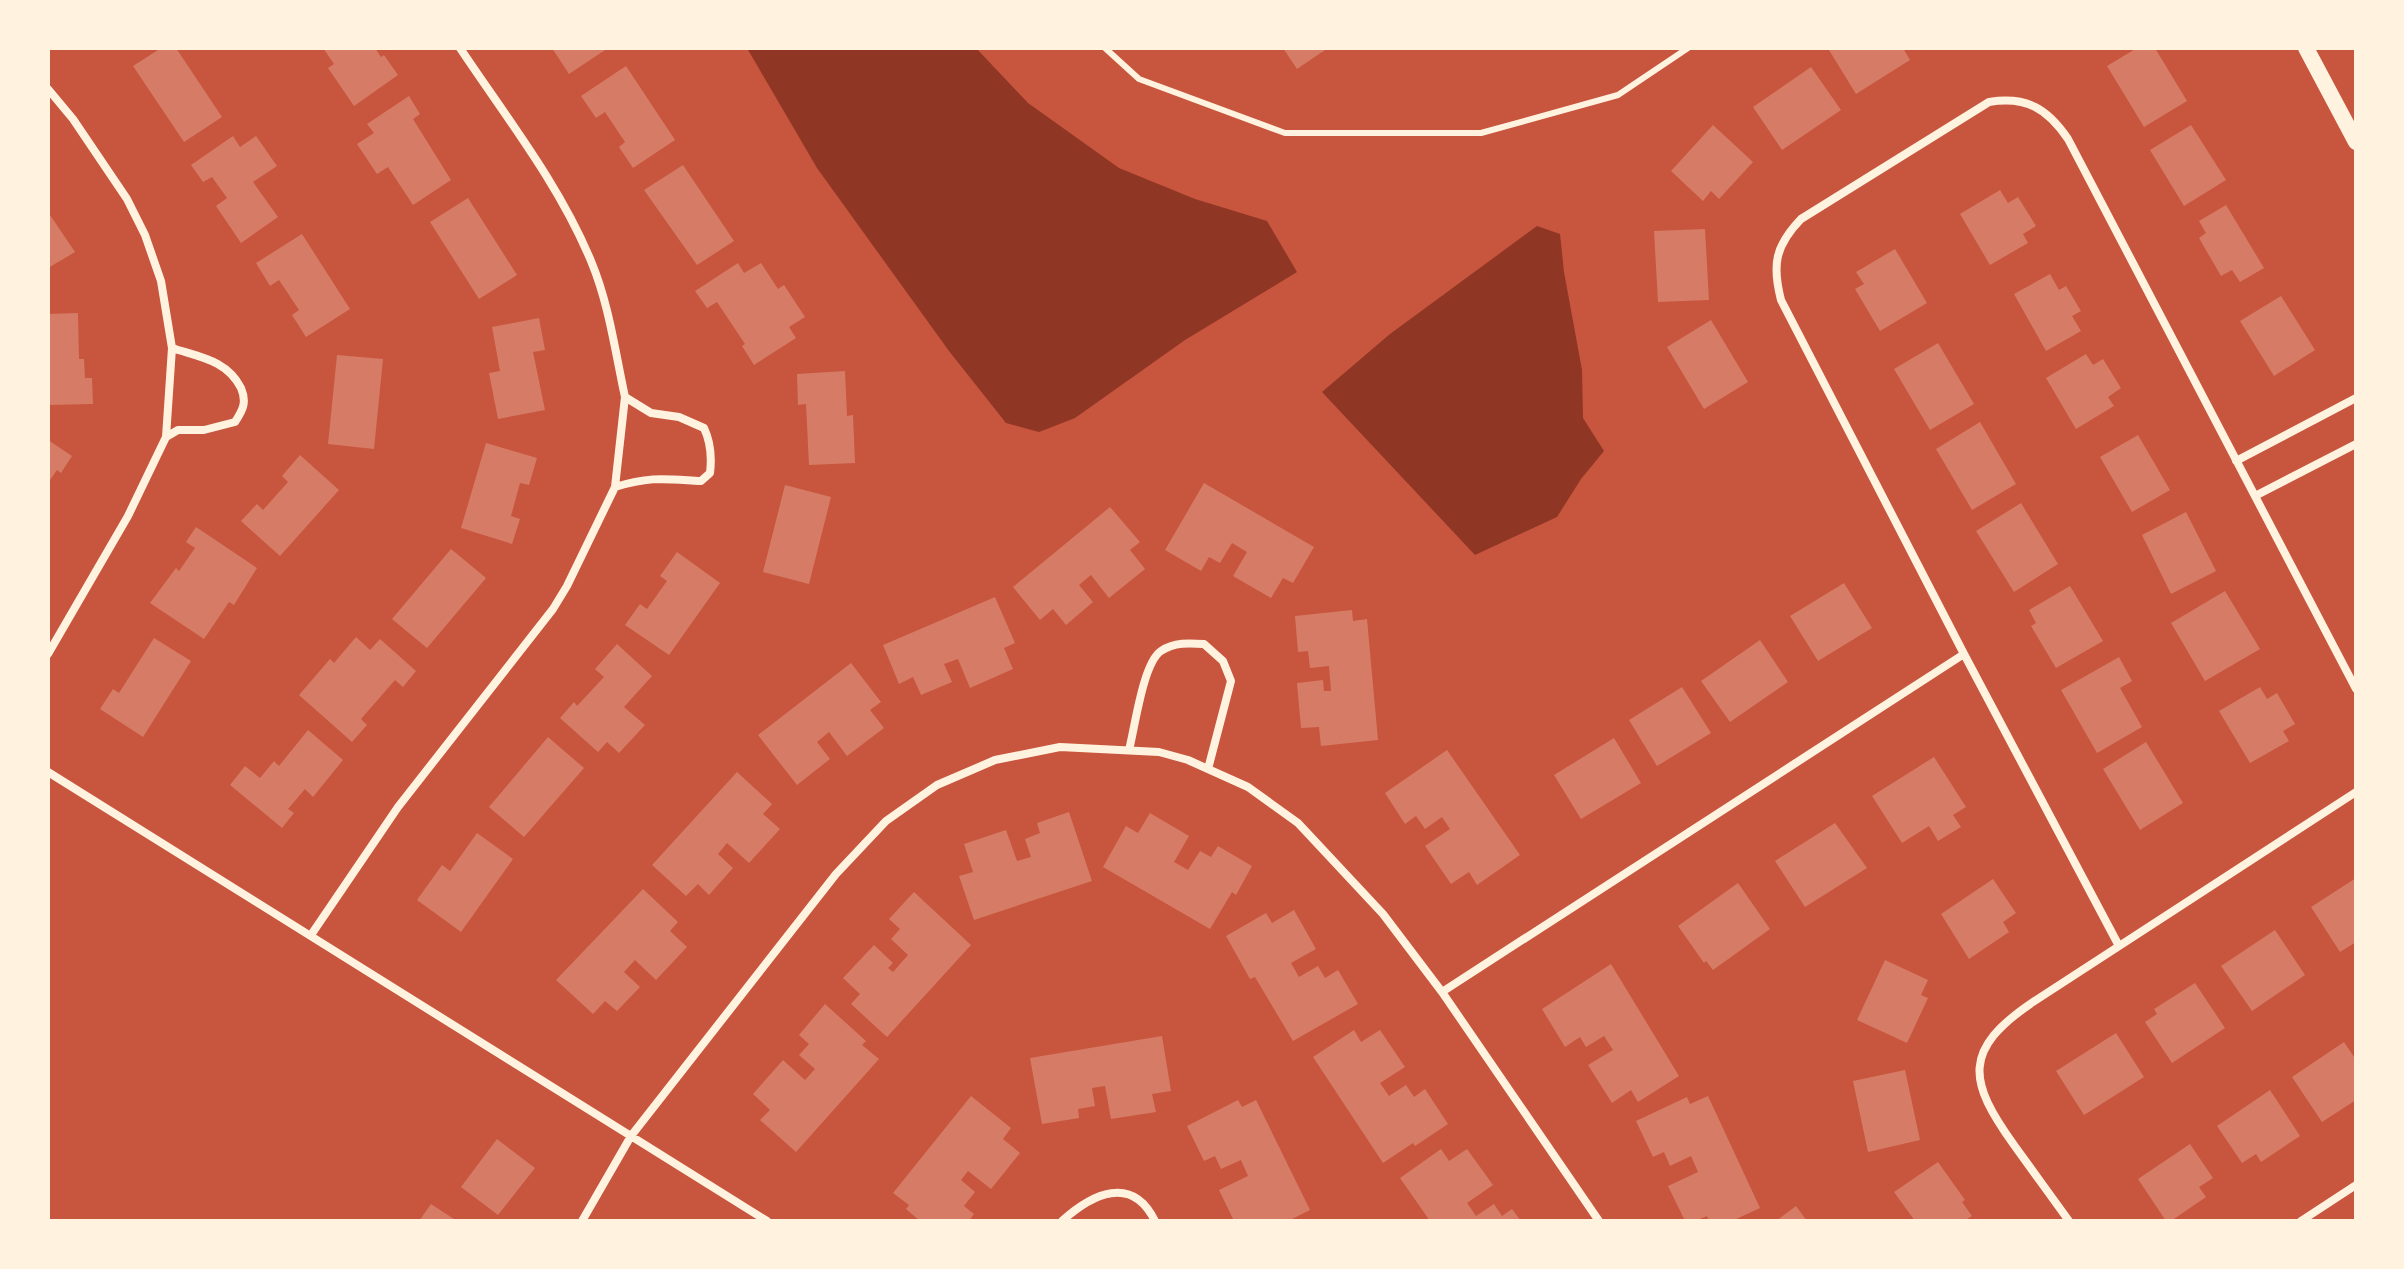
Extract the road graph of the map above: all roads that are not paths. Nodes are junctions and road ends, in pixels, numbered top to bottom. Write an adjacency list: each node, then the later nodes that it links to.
1 (460, 48): 8 (street)
2 (1105, 48): 3 (lane)
3 (1688, 48)
4 (2306, 48): 6 (main road)
5 (48, 89): 7 (street)
6 (2356, 142)
7 (172, 348): 10 (street); 10 (street)
8 (625, 397): 13 (street); 13 (street)
9 (2356, 398): 12 (street)
10 (166, 437): 15 (street)
11 (2356, 444): 14 (street)
12 (2236, 461): 14 (street); 16 (street)
13 (615, 487): 22 (street)
14 (2255, 496): 17 (street)
15 (48, 654)
16 (1964, 654): 23 (street); 24 (street)
17 (2356, 689)
18 (1129, 750): 19 (street); 19 (street); 25 (street)
19 (1208, 769): 24 (street)
20 (48, 772): 22 (street)
21 (2356, 792): 23 (street)
22 (311, 935): 25 (street)
23 (2119, 946): 32 (street)
24 (1442, 992): 31 (street)
25 (631, 1136): 27 (street); 28 (street)
26 (2356, 1185): 33 (street)
27 (582, 1221)
28 (767, 1221)
29 (1062, 1221): 30 (street)
30 (1155, 1221)
31 (1599, 1221)
32 (2069, 1221)
33 (2301, 1221)

